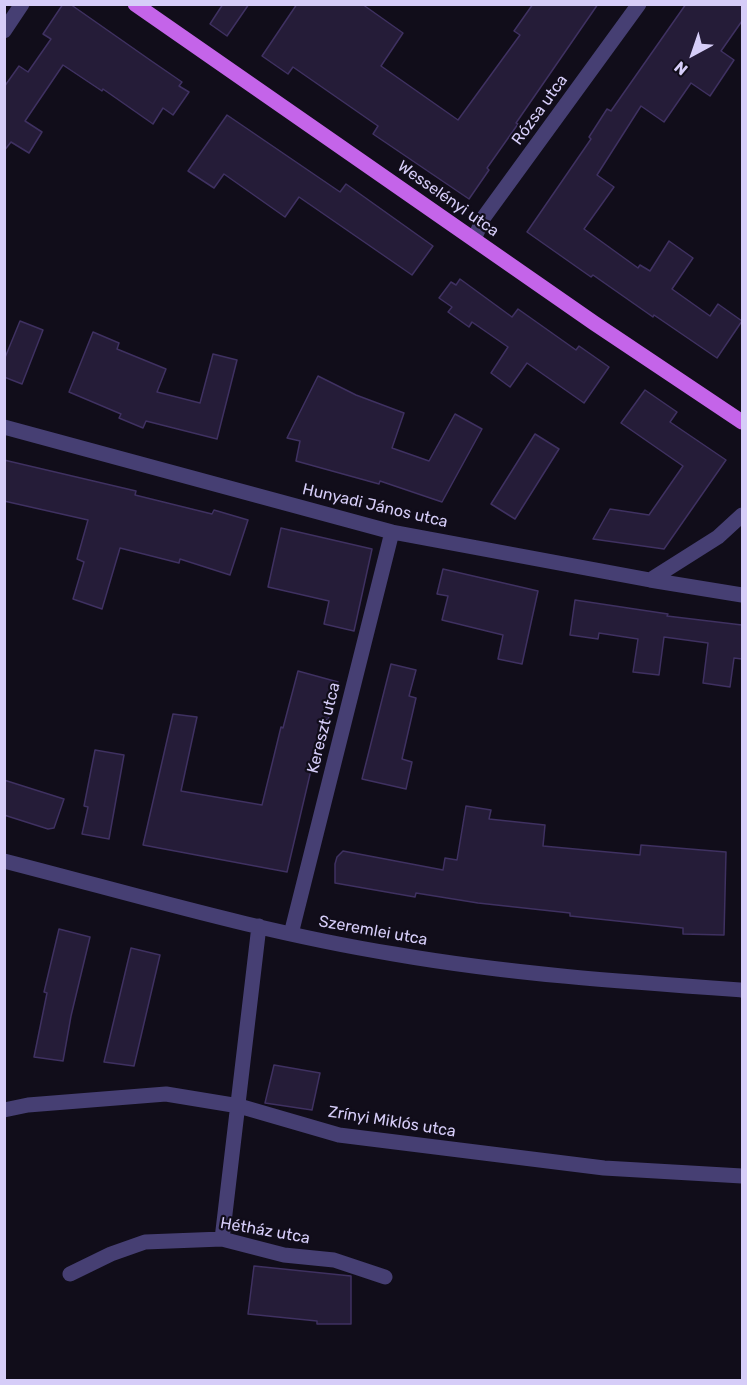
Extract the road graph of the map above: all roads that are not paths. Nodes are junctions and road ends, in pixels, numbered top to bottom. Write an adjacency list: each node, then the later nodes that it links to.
1 (22, 4): 4 (street)
2 (135, 4): 5 (main road, Wesselényi utca)
3 (639, 4): 5 (street, Rózsa utca)
4 (4, 31)
5 (474, 239): 6 (main road, Wesselényi utca)
6 (742, 422)
7 (4, 427): 9 (street, Hunyadi János utca)
8 (742, 515): 10 (street)
9 (392, 532): 10 (street, Hunyadi János utca); 14 (street, Kereszt utca)
10 (650, 580): 11 (street, Hunyadi János utca)
11 (742, 595)
12 (4, 861): 13 (street, Szeremlei utca)
13 (259, 926): 14 (street, Szeremlei utca); 16 (street)
14 (291, 934): 15 (street, Szeremlei utca)
15 (742, 990)
16 (239, 1107): 17 (street, Zrínyi Miklós utca); 18 (street, Zrínyi Miklós utca); 19 (street)
17 (4, 1110)
18 (742, 1176)
19 (222, 1239): 20 (street, Hétház utca); 21 (street, Hétház utca)
20 (70, 1274)
21 (385, 1277)

